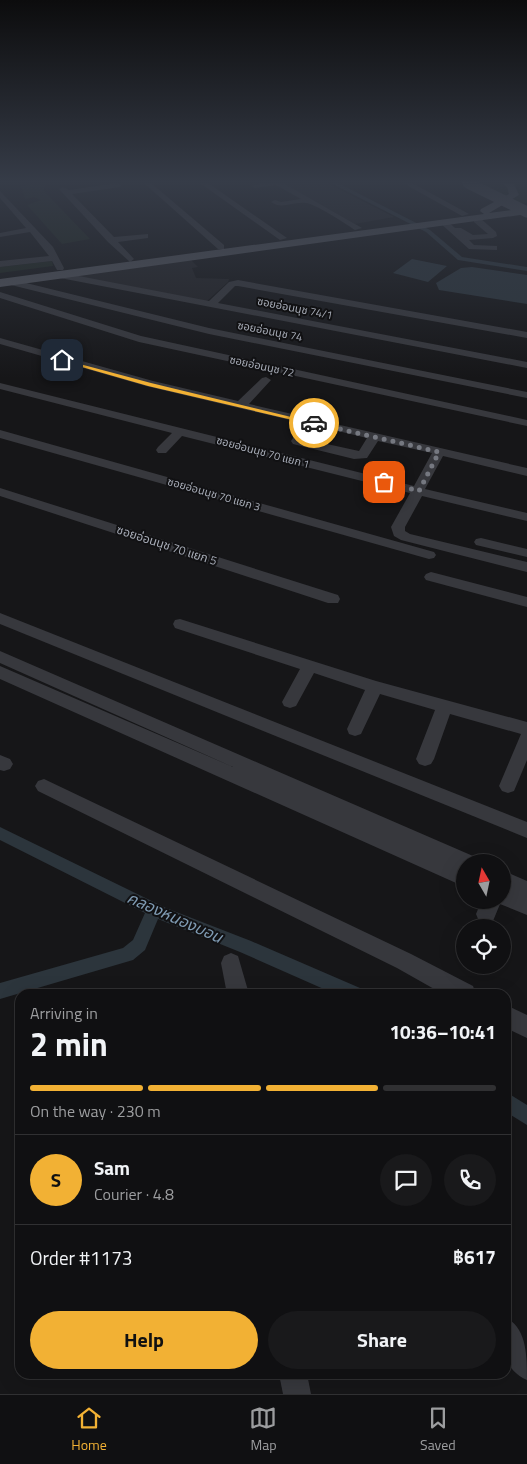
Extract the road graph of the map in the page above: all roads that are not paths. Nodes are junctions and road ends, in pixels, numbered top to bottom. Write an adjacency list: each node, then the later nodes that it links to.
1 (120, 248): 6 (street)
2 (213, 248): 6 (main road)
3 (214, 248): 8 (main road)
4 (50, 249): 5 (street); 8 (street)
5 (37, 250)
6 (130, 259): 8 (main road)
7 (0, 264): 8 (street, ซอยอ่อนนุช 74/1)
8 (58, 267): 9 (main road); 11 (street, ซอยอ่อนนุช 74/1)
9 (3, 281): 12 (street, ซอยอ่อนนุช 74)
10 (0, 295): 12 (street, ซอยอ่อนนุช 72)
11 (210, 305): 13 (street); 15 (street, ซอยอ่อนนุช 74/1)
12 (142, 327): 18 (street, ซอยอ่อนนุช 74); 21 (street, ซอยอ่อนนุช 72)
13 (527, 335)
14 (0, 341): 19 (street)
15 (527, 365)
16 (266, 380): 19 (street)
17 (0, 386): 22 (street, ซอยอ่อนนุช 70 แยก 1)
18 (527, 395)
19 (240, 406): 20 (street)
20 (309, 422): 24 (street); 24 (street)
21 (527, 423)
22 (181, 430): 25 (street); 28 (street, ซอยอ่อนนุช 70 แยก 1)
23 (0, 434): 33 (street, ซอยอ่อนนุช 70 แยก 3)
24 (374, 437): 26 (street)
25 (162, 450)
26 (439, 452): 27 (street); 28 (street)
27 (527, 472)
28 (419, 491): 30 (street, ซอยอ่อนนุช 70 แยก 1); 34 (street)
29 (0, 492): 36 (street, ซอยอ่อนนุช 70 แยก 5)
30 (527, 516)
31 (480, 542): 32 (street)
32 (527, 553)
33 (429, 555)
34 (527, 567)
35 (431, 577): 37 (street)
36 (333, 599)
37 (527, 602)
38 (0, 618): 51 (street)
39 (180, 624): 41 (street)
40 (0, 657): 52 (street)
41 (309, 667): 43 (street); 44 (street)
42 (0, 672): 53 (street)
43 (375, 687): 45 (street); 46 (street)
44 (290, 702)
45 (444, 707): 47 (street); 48 (street)
46 (355, 729)
47 (527, 737): 50 (street)
48 (425, 759)
49 (44, 786): 60 (street)
50 (508, 786)
51 (527, 830)
52 (456, 858)
53 (456, 874)
54 (511, 883): 55 (street)
55 (527, 890)
56 (511, 899): 57 (street)
57 (527, 906)
58 (231, 963): 59 (street)
59 (237, 989)
60 (456, 989)
61 (511, 1019): 62 (street)
62 (527, 1027)
63 (511, 1340): 64 (street)
64 (527, 1366)
65 (294, 1379): 66 (street)
66 (297, 1394)

